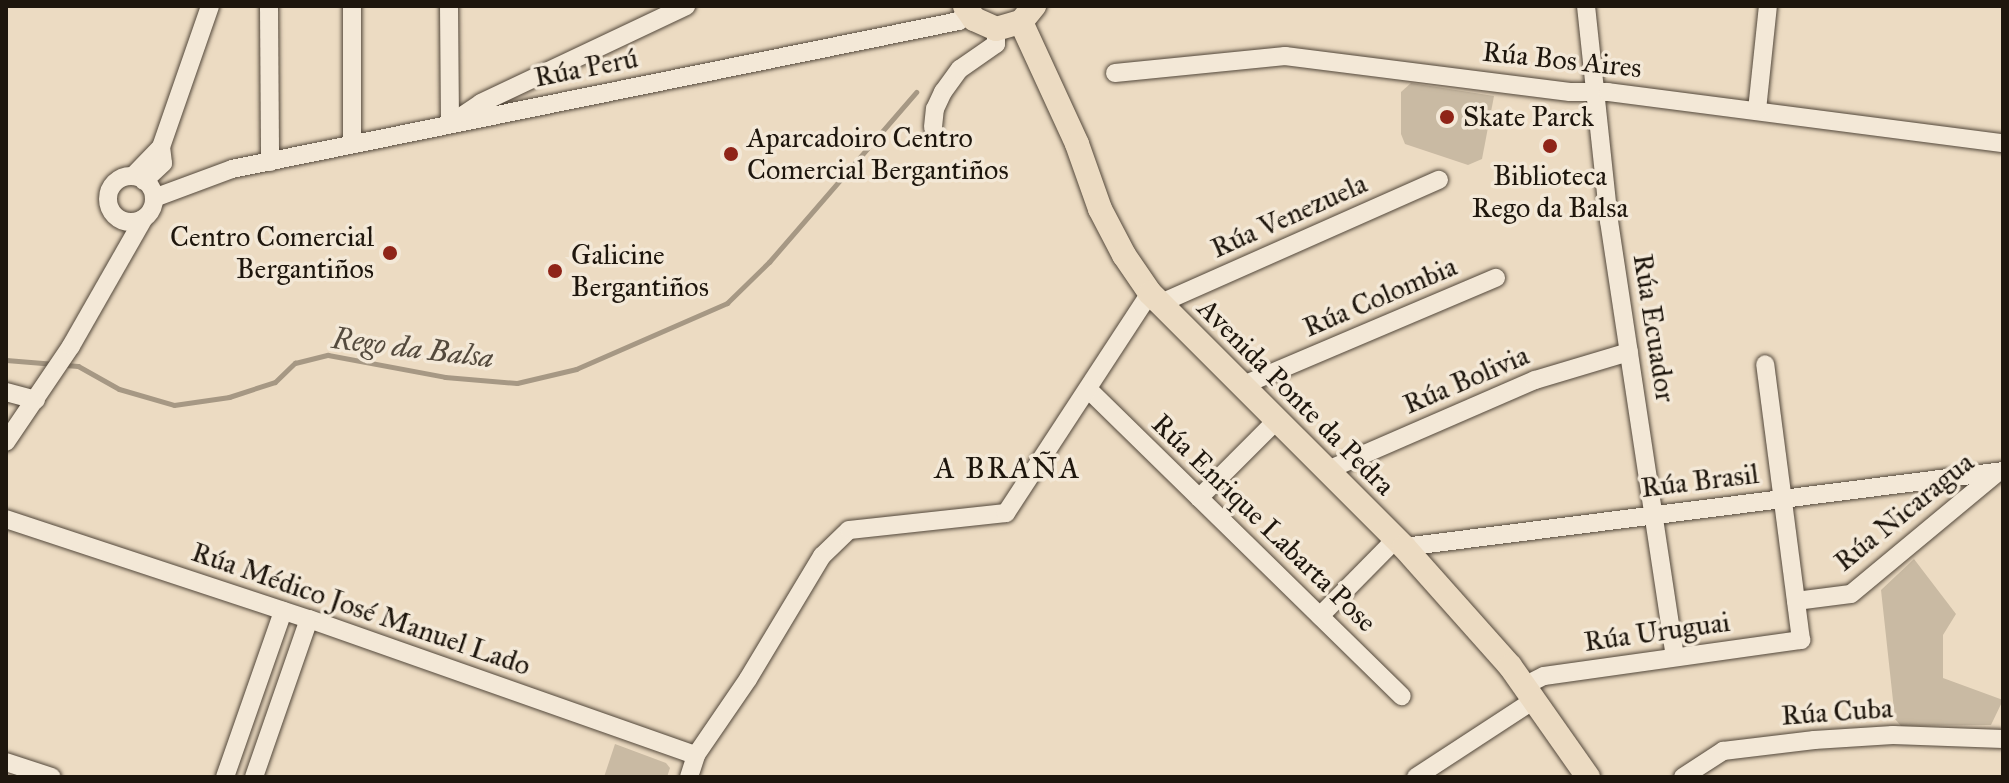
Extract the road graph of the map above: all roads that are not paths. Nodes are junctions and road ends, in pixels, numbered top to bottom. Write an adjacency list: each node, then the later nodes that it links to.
1 (210, 6): 20 (street)
2 (269, 6): 21 (street)
3 (352, 6): 19 (street)
4 (449, 6): 16 (street)
5 (686, 6): 11 (street)
6 (1586, 6): 13 (street, Rúa Ecuador)
7 (1768, 6): 15 (street)
8 (966, 8): 10 (main road); 14 (street, Rúa Perú)
9 (1028, 14): 10 (main road); 30 (main road, Avenida Ponte da Pedra)
10 (996, 29): 17 (street)
11 (550, 70): 14 (street); 16 (street)
12 (1115, 73): 13 (street, Rúa Bos Aires)
13 (1596, 90): 15 (street, Rúa Bos Aires); 31 (street, Rúa Ecuador)
14 (554, 102): 16 (street, Rúa Perú)
15 (1757, 110): 18 (street, Rúa Bos Aires)
16 (450, 124): 19 (street, Rúa Perú)
17 (933, 127)
18 (2003, 143)
19 (352, 144): 21 (street, Rúa Perú)
20 (162, 155): 23 (street); 25 (street)
21 (270, 162): 22 (street, Rúa Perú)
22 (210, 175): 23 (street, Rúa Perú); 25 (street, Rúa Perú)
23 (190, 177): 25 (street, Rúa Perú)
24 (1439, 180): 30 (street, Rúa Venezuela)
25 (145, 185): 26 (street); 27 (street)
26 (115, 216): 27 (street); 28 (street)
27 (144, 218): 28 (street)
28 (124, 253): 36 (street)
29 (1496, 278): 33 (street, Rúa Colombia)
30 (1155, 298): 33 (main road, Avenida Ponte da Pedra); 34 (street)
31 (1629, 352): 39 (street, Rúa Bolivia); 43 (street, Rúa Ecuador)
32 (1765, 364): 42 (street)
33 (1241, 386): 37 (main road, Avenida Ponte da Pedra)
34 (1088, 389): 41 (street, Rúa Enrique Labarta Pose); 56 (street)
35 (6, 392): 36 (street)
36 (36, 400): 38 (street)
37 (1277, 420): 39 (main road, Avenida Ponte da Pedra); 41 (street)
38 (6, 442)
39 (1328, 470): 45 (main road, Avenida Ponte da Pedra)
40 (2001, 471): 42 (street, Rúa Brasil); 46 (street, Rúa Nicaragua)
41 (1199, 498): 48 (street, Rúa Enrique Labarta Pose)
42 (1782, 499): 43 (street, Rúa Brasil); 46 (street)
43 (1654, 515): 45 (street, Rúa Brasil); 50 (street, Rúa Ecuador)
44 (6, 519): 47 (street, Rúa Médico José Manuel Lado)
45 (1400, 543): 48 (street); 51 (main road, Avenida Ponte da Pedra)
46 (1796, 601): 50 (street, Rúa Uruguai)
47 (283, 611): 49 (street, Rúa Médico José Manuel Lado); 53 (street)
48 (1320, 616): 52 (street, Rúa Enrique Labarta Pose)
49 (309, 619): 54 (street); 56 (street, Rúa Médico José Manuel Lado)
50 (1675, 656): 51 (street, Rúa Uruguai)
51 (1529, 693): 62 (street, Rúa Uruguai); 63 (main road, Avenida Ponte da Pedra)
52 (1402, 696)
53 (246, 718): 54 (street); 59 (street)
54 (272, 726): 60 (street)
55 (2003, 739): 64 (street, Rúa Cuba)
56 (696, 755): 61 (street)
57 (6, 762): 58 (street)
58 (52, 777)
59 (225, 777)
60 (254, 777)
61 (689, 777)
62 (1416, 777)
63 (1588, 777)
64 (1683, 777)

